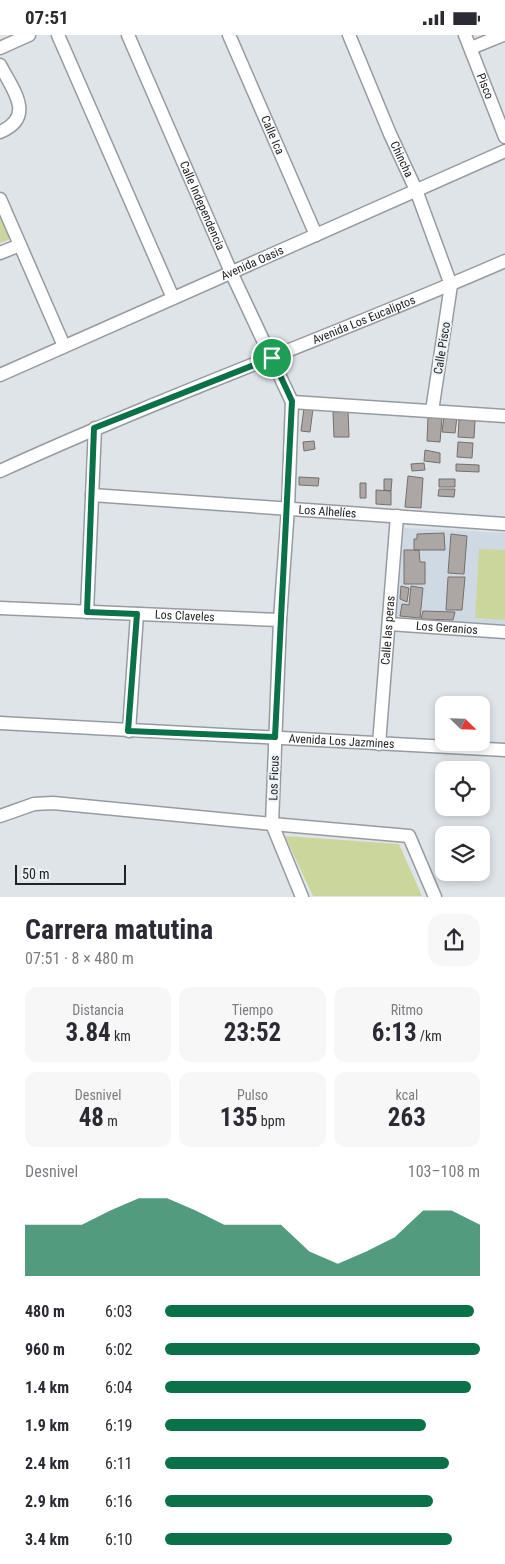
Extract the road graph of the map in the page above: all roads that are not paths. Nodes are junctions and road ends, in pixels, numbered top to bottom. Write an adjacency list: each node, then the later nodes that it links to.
1 (29, 35): 8 (street)
2 (58, 35): 22 (street)
3 (128, 35): 20 (street, Calle Independencia)
4 (229, 35): 16 (street, Calle Ica)
5 (349, 35): 14 (street, Chincha)
6 (465, 35): 9 (street, Pisco)
7 (503, 35): 9 (street)
8 (0, 48)
9 (471, 48): 12 (street, Pisco)
10 (0, 65): 11 (street)
11 (0, 132)
12 (505, 137)
13 (505, 151): 14 (street, Avenida Oasis)
14 (416, 190): 16 (street, Avenida Oasis); 21 (street, Chincha)
15 (0, 199): 17 (street)
16 (316, 235): 20 (street, Avenida Oasis)
17 (20, 245): 18 (street); 23 (street)
18 (0, 253)
19 (505, 261): 21 (street, Avenida Los Eucaliptos)
20 (231, 272): 22 (street, Avenida Oasis); 24 (street, Calle Independencia)
21 (451, 285): 24 (street, Avenida Los Eucaliptos); 27 (street, Calle Pisco)
22 (173, 298): 23 (street, Avenida Oasis)
23 (64, 347): 25 (street, Avenida Oasis)
24 (272, 358): 26 (street, Calle Independencia); 29 (street, Avenida Los Eucaliptos)
25 (0, 375)
26 (292, 401): 27 (street); 32 (street, Los Ficus)
27 (432, 411): 28 (street)
28 (505, 416)
29 (94, 428): 30 (street, Avenida Los Eucaliptos); 31 (street)
30 (0, 471)
31 (92, 495): 32 (street, Los Alhelíes); 36 (street)
32 (288, 509): 33 (street, Los Alhelíes); 38 (street, Los Ficus)
33 (397, 516): 34 (street, Los Alhelíes); 39 (street, Calle las peras)
34 (505, 524)
35 (0, 608): 36 (street, Los Claveles)
36 (87, 612): 37 (street, Los Claveles)
37 (137, 614): 38 (street, Los Claveles); 42 (street)
38 (280, 620): 43 (street, Los Ficus)
39 (389, 624): 40 (street, Los Geranios); 44 (street, Calle las peras)
40 (505, 632)
41 (0, 723): 42 (street, Avenida Los Jazmines)
42 (128, 731): 43 (street, Avenida Los Jazmines)
43 (275, 737): 44 (street, Avenida Los Jazmines); 47 (street, Los Ficus)
44 (379, 744): 45 (street, Avenida Los Jazmines)
45 (505, 751)
46 (0, 816): 47 (street)
47 (272, 824): 48 (street); 49 (street)
48 (302, 897)
49 (435, 897)

